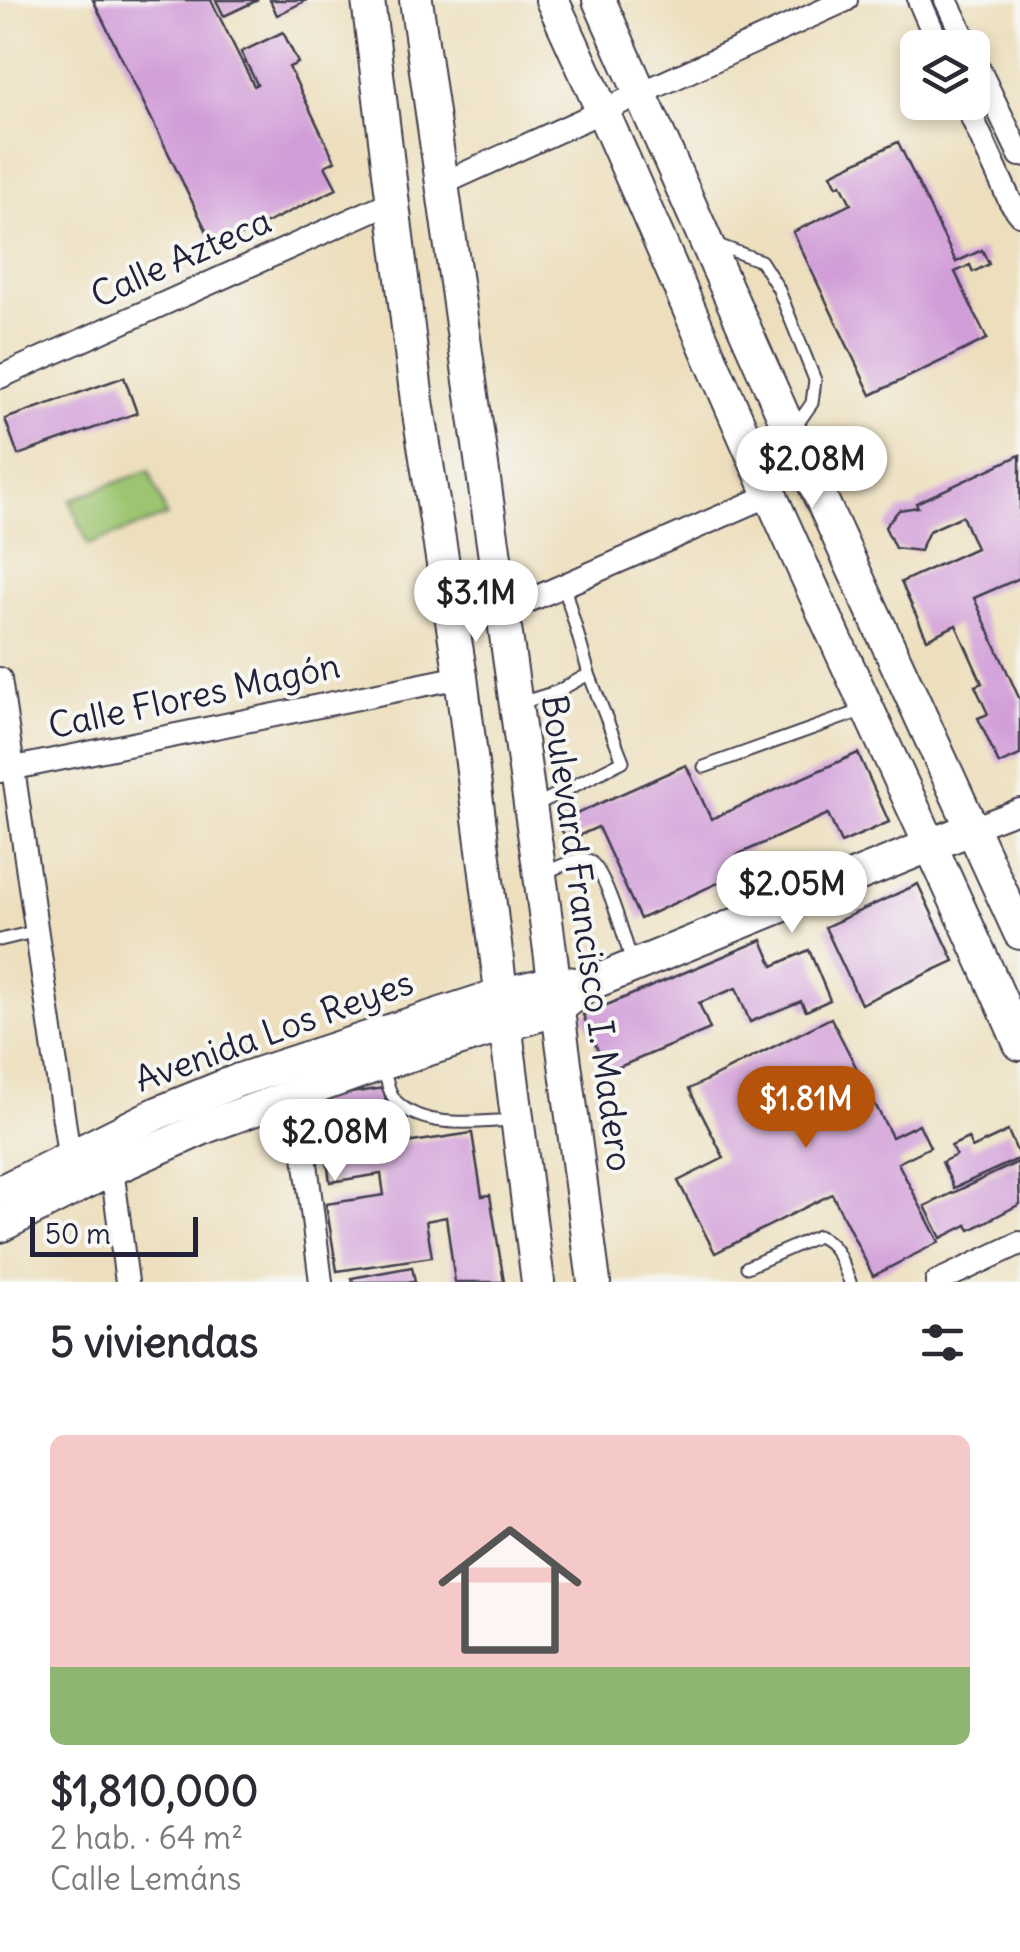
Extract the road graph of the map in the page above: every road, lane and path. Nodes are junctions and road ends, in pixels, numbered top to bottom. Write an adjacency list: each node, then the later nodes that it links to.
1 (368, 0): 15 (main road)
2 (416, 0): 14 (main road, Boulevard Francisco I. Madero)
3 (552, 0): 11 (main road)
4 (599, 0): 10 (main road)
5 (846, 0): 10 (street)
6 (933, 2): 7 (street); 8 (street)
7 (937, 30)
8 (955, 30)
9 (990, 92): 13 (street)
10 (640, 93): 11 (street); 17 (main road)
11 (603, 110): 14 (street); 22 (main road)
12 (975, 120): 16 (street)
13 (1020, 155)
14 (444, 183): 19 (main road, Boulevard Francisco I. Madero)
15 (391, 202): 18 (street, Calle Azteca); 20 (main road)
16 (1017, 204)
17 (705, 241): 21 (main road); 21 (lane)
18 (0, 377)
19 (470, 388): 20 (main road); 24 (main road, Boulevard Francisco I. Madero)
20 (417, 401): 26 (main road)
21 (791, 433): 34 (main road)
22 (770, 495): 23 (street); 29 (main road)
23 (564, 586): 24 (street); 25 (lane)
24 (503, 612): 28 (main road, Boulevard Francisco I. Madero)
25 (589, 674): 28 (lane); 32 (lane)
26 (461, 677): 31 (street, Calle Flores Magón); 42 (main road)
27 (0, 679): 31 (street)
28 (516, 704): 32 (main road, Boulevard Francisco I. Madero)
29 (868, 708): 30 (lane); 35 (main road)
30 (704, 767)
31 (6, 770): 37 (street)
32 (531, 808): 36 (main road, Boulevard Francisco I. Madero)
33 (1020, 810): 34 (street, Avenida Los Reyes)
34 (973, 828): 35 (main road, Avenida Los Reyes); 38 (main road)
35 (933, 846): 40 (main road, Avenida Los Reyes); 43 (main road)
36 (540, 875): 40 (lane); 41 (main road, Boulevard Francisco I. Madero)
37 (37, 931): 39 (lane); 47 (street)
38 (1020, 933)
39 (0, 940)
40 (634, 966): 41 (main road, Avenida Los Reyes)
41 (567, 992): 42 (main road, Avenida Los Reyes); 56 (main road, Boulevard Francisco I. Madero)
42 (504, 1009): 44 (main road, Avenida Los Reyes); 46 (main road); 47 (main road, Avenida Los Reyes)
43 (1020, 1044)
44 (382, 1064): 45 (main road, Avenida Los Reyes); 46 (lane)
45 (297, 1092): 48 (main road, Avenida Los Reyes); 54 (street)
46 (516, 1120): 55 (main road)
47 (69, 1155): 49 (main road, Avenida Los Reyes)
48 (112, 1168): 50 (main road, Avenida Los Reyes); 53 (street)
49 (0, 1192)
50 (0, 1226)
51 (1020, 1243): 58 (street)
52 (747, 1267): 57 (lane)
53 (127, 1282)
54 (321, 1282)
55 (538, 1282)
56 (594, 1282)
57 (850, 1282)
58 (937, 1282)

